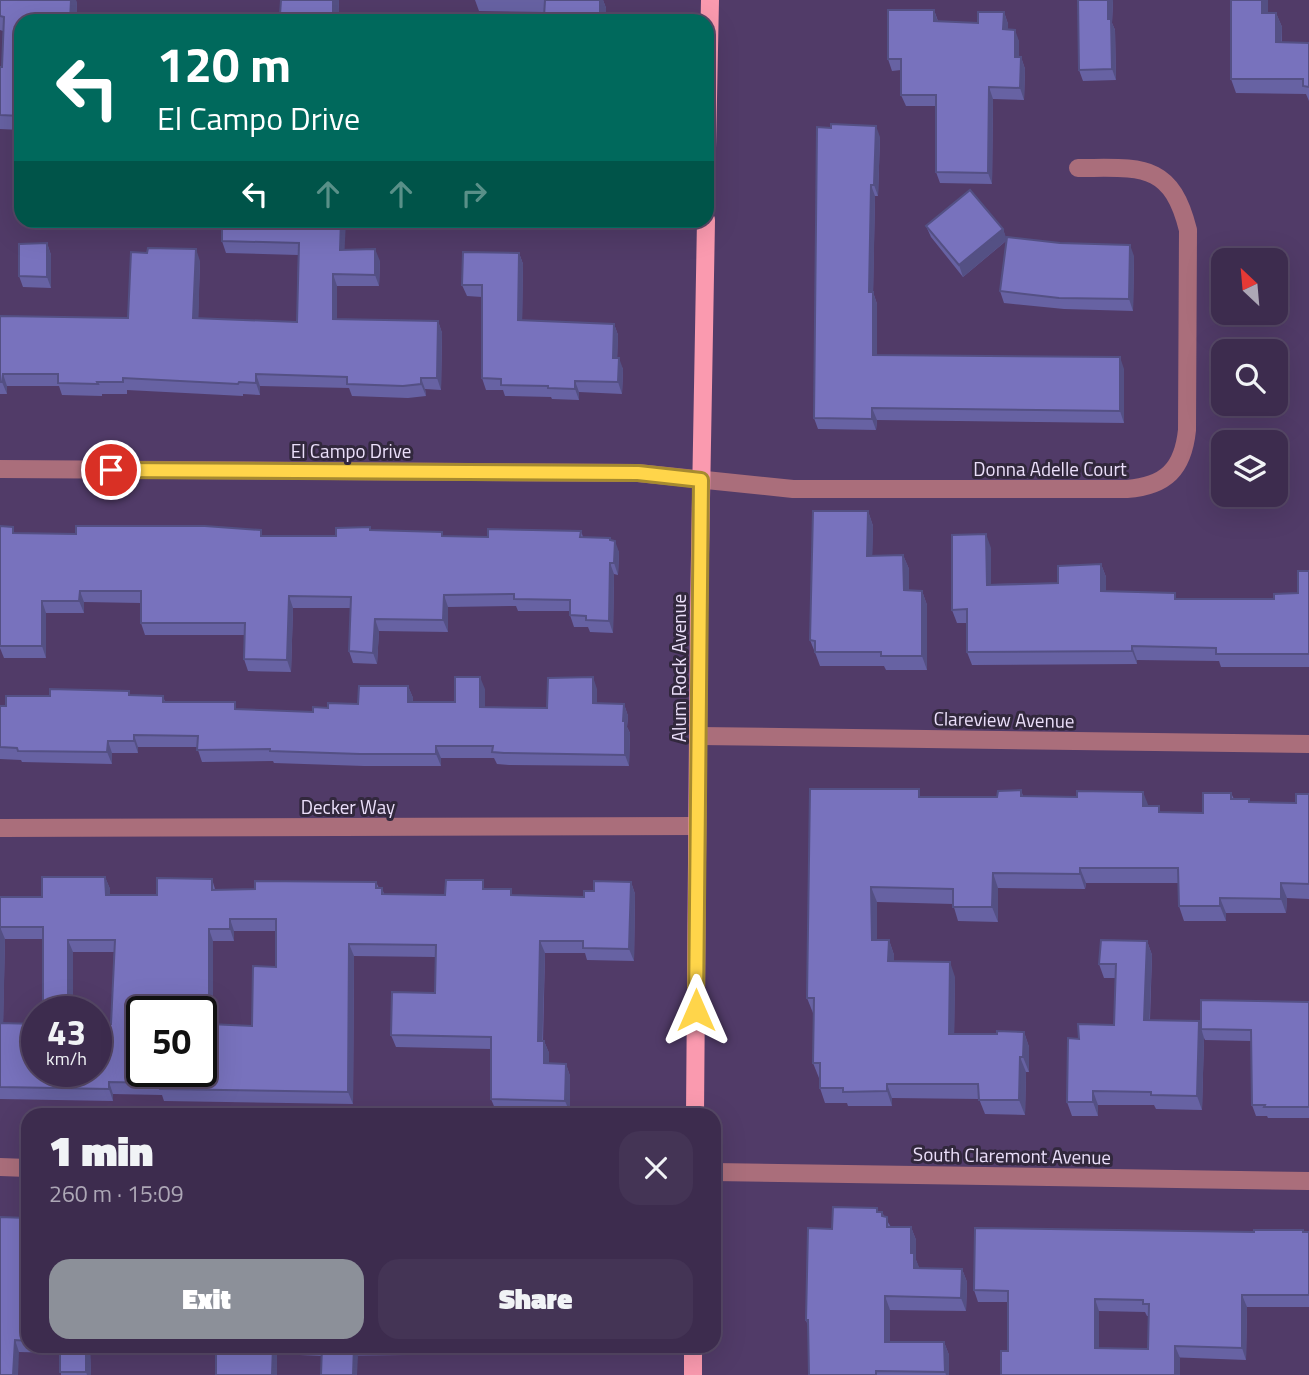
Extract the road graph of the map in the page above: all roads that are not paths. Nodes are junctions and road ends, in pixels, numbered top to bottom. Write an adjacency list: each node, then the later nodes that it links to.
1 (1079, 168): 4 (street, Donna Adelle Court)
2 (706, 228): 4 (main road, Alum Rock Avenue)
3 (0, 469): 4 (street, El Campo Drive)
4 (701, 480): 5 (main road, Alum Rock Avenue)
5 (699, 736): 6 (street, Clareview Avenue); 7 (main road, Alum Rock Avenue)
6 (1309, 744)
7 (697, 826): 8 (street, Decker Way); 9 (main road, Alum Rock Avenue)
8 (0, 828)
9 (695, 1108)
10 (0, 1167): 11 (street)
11 (21, 1168)
12 (721, 1172): 13 (street, South Claremont Avenue)
13 (1309, 1181)
14 (693, 1353): 15 (main road)
15 (693, 1375)

